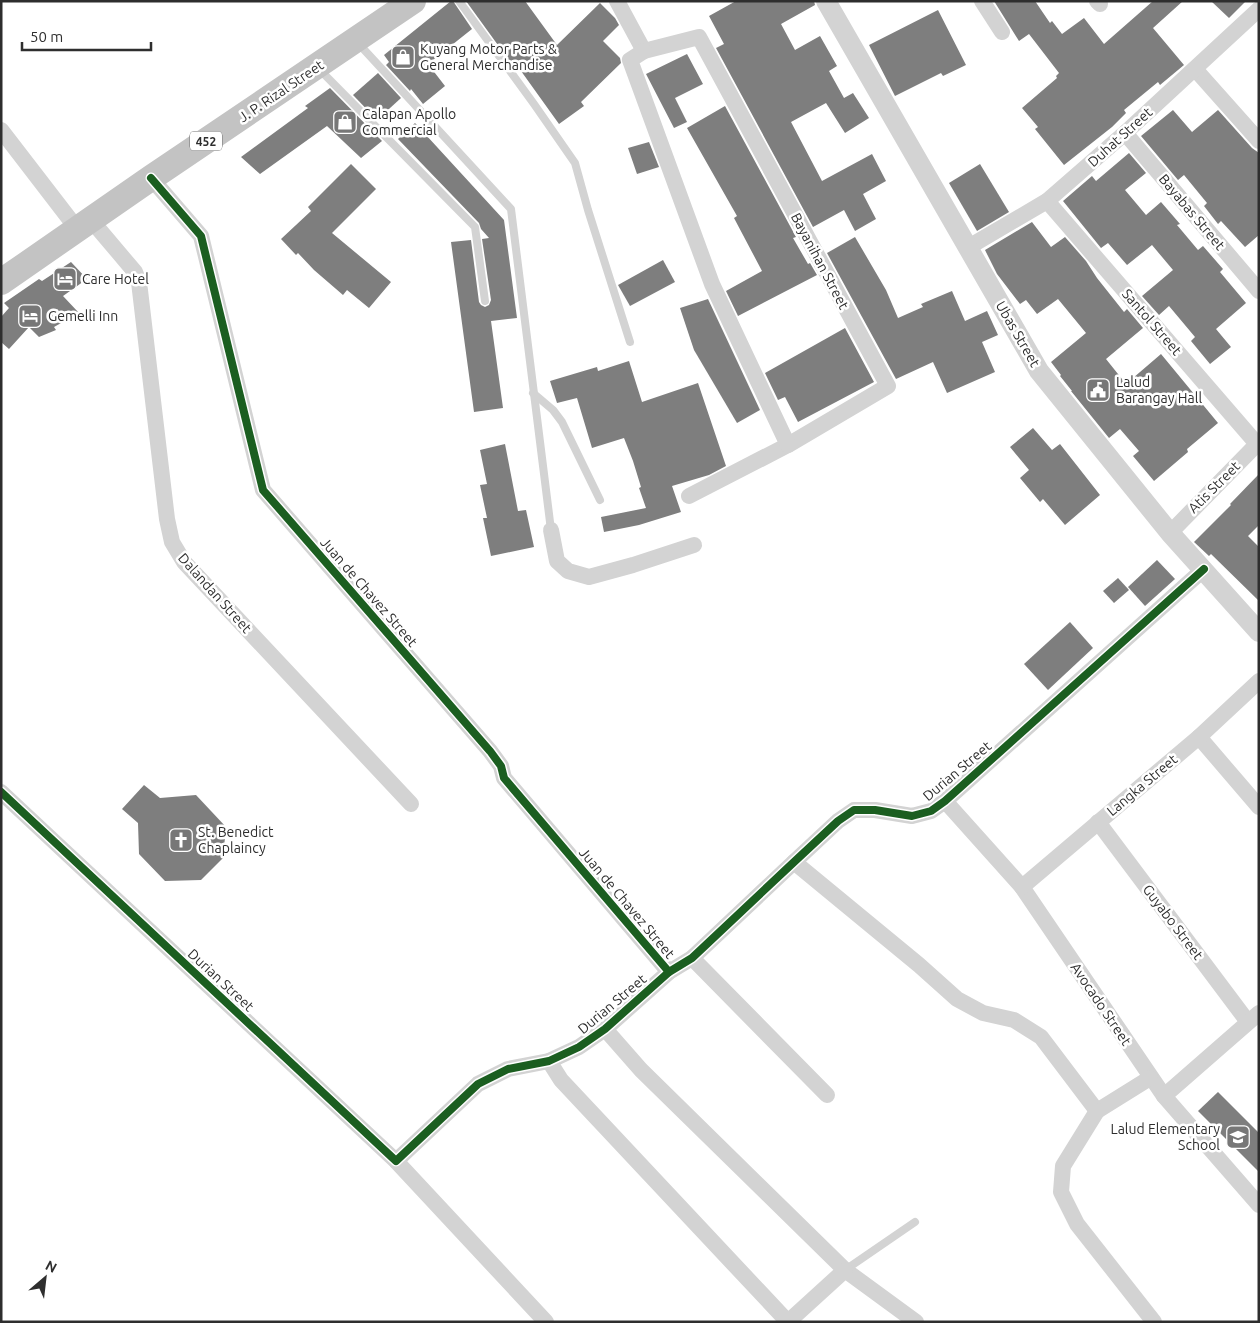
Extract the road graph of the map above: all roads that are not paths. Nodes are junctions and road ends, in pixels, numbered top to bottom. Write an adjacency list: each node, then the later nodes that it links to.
1 (413, 1): 8 (highway, J. P. Rizal Street / 452)
2 (459, 1): 22 (lane)
3 (617, 1): 9 (street)
4 (826, 1): 18 (street, Ubas Street)
5 (982, 1): 7 (street)
6 (1259, 9): 11 (street, Duhat Street)
7 (1002, 32)
8 (356, 41): 10 (highway, J. P. Rizal Street / 452); 23 (lane)
9 (644, 51): 25 (street); 25 (street, Bayanihan Street)
10 (317, 66): 15 (highway, J. P. Rizal Street / 452); 21 (lane)
11 (1195, 69): 13 (street, Duhat Street); 14 (street)
12 (1, 130): 17 (street, Dalandan Street)
13 (1125, 133): 16 (street, Duhat Street); 20 (street, Bayabas Street)
14 (1259, 141)
15 (151, 178): 17 (highway, J. P. Rizal Street / 452); 43 (street, Juan de Chavez Street)
16 (1047, 201): 18 (street, Duhat Street); 24 (street, Santol Street)
17 (84, 225): 19 (highway, J. P. Rizal Street / 452); 37 (street, Dalandan Street)
18 (967, 248): 29 (street, Ubas Street)
19 (1, 282)
20 (1259, 291)
21 (485, 301)
22 (630, 342)
23 (533, 393): 27 (lane); 28 (lane)
24 (1258, 443): 29 (street, Atis Street)
25 (788, 444): 26 (street, Bayanihan Street)
26 (689, 496)
27 (600, 500)
28 (551, 530): 30 (street)
29 (1170, 533): 31 (street, Ubas Street)
30 (694, 545)
31 (1204, 569): 32 (street, Ubas Street); 36 (street, Durian Street)
32 (1259, 632)
33 (1259, 680): 34 (street, Langka Street)
34 (1199, 737): 38 (street); 39 (street, Langka Street)
35 (1, 792): 51 (street, Durian Street)
36 (946, 801): 40 (street, Durian Street); 41 (street, Avocado Street)
37 (411, 804)
38 (1259, 807)
39 (1098, 822): 41 (street, Langka Street); 44 (street, Guyabo Street)
40 (794, 862): 42 (street, Durian Street); 50 (street)
41 (1022, 887): 47 (street, Avocado Street)
42 (692, 958): 43 (street, Durian Street); 48 (street)
43 (669, 972): 45 (street, Durian Street)
44 (1254, 1017): 49 (street)
45 (605, 1029): 46 (street, Durian Street); 54 (street)
46 (549, 1061): 51 (street, Durian Street); 56 (street)
47 (1150, 1078): 49 (street, Avocado Street); 50 (street)
48 (827, 1095)
49 (1164, 1096): 52 (street, Avocado Street)
50 (1097, 1111): 58 (street)
51 (396, 1161): 55 (street)
52 (1259, 1205)
53 (915, 1222): 54 (lane)
54 (845, 1270): 56 (street); 57 (street)
55 (546, 1322)
56 (788, 1322)
57 (916, 1322)
58 (1154, 1322)

